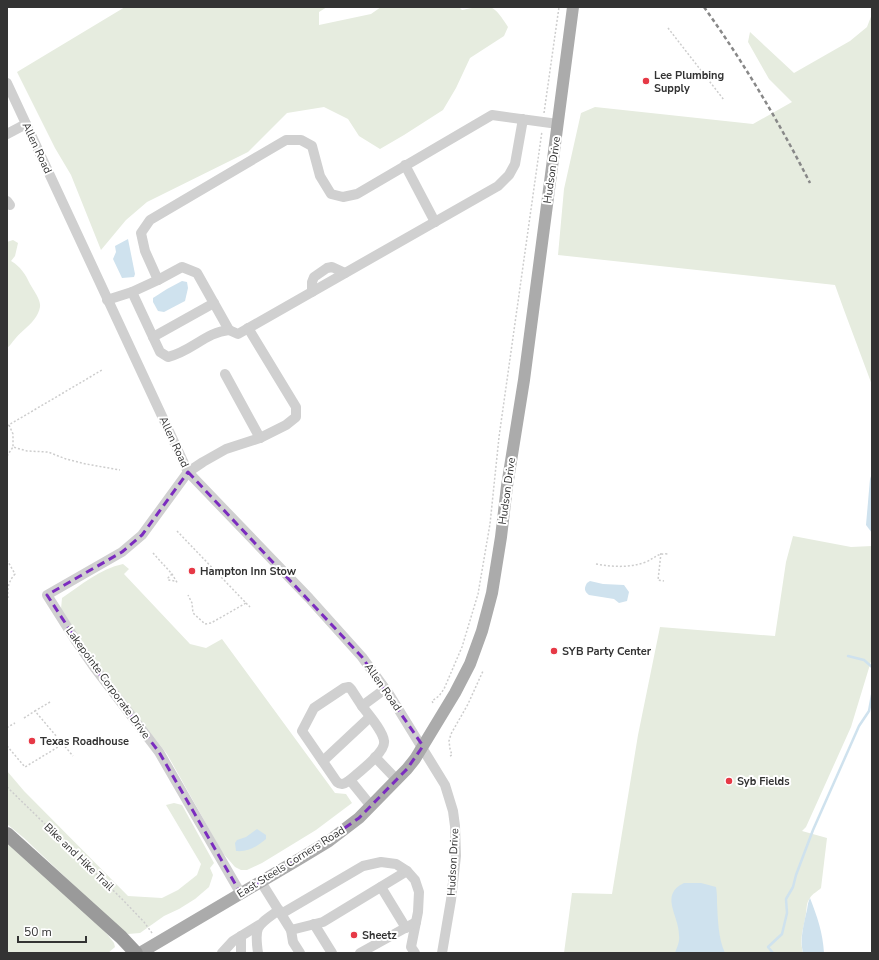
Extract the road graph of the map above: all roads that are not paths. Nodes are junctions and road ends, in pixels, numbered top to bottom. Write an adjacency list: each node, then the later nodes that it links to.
1 (573, 7): 5 (main road, Hudson Drive)
2 (7, 83): 4 (street, Allen Road)
3 (523, 119): 5 (street); 7 (street); 8 (street)
4 (26, 124): 6 (street); 11 (street, Allen Road)
5 (558, 124): 22 (main road, Hudson Drive)
6 (7, 134)
7 (405, 165): 8 (street); 9 (street)
8 (435, 222): 13 (street)
9 (158, 280): 10 (street); 12 (street)
10 (132, 292): 11 (street); 15 (street)
11 (107, 300): 18 (street, Allen Road)
12 (214, 303): 14 (street); 15 (street)
13 (248, 328): 14 (street); 17 (street)
14 (229, 330): 15 (street)
15 (153, 337)
16 (225, 374): 17 (street)
17 (260, 438): 18 (street)
18 (188, 472): 19 (street, Allen Road); 32 (street, Lakepointe Corporate Drive)
19 (386, 689): 20 (street); 22 (street, Allen Road)
20 (362, 706): 21 (street); 24 (street)
21 (370, 717): 23 (street); 24 (street)
22 (422, 746): 26 (main road, East Steels Corners Road); 50 (street, Hudson Drive)
23 (375, 757): 25 (street); 26 (street)
24 (323, 761): 25 (street)
25 (350, 780): 27 (street)
26 (397, 780): 27 (main road, East Steels Corners Road)
27 (370, 806): 30 (main road, East Steels Corners Road)
28 (7, 834): 41 (highway)
29 (407, 871): 31 (street); 33 (street); 34 (street)
30 (261, 882): 32 (main road, East Steels Corners Road); 33 (street)
31 (381, 887): 35 (street); 37 (street)
32 (242, 894): 42 (main road, East Steels Corners Road)
33 (280, 912): 36 (street); 38 (street)
34 (416, 922): 37 (street); 49 (street)
35 (314, 924): 38 (street); 47 (street)
36 (258, 925): 39 (street); 45 (street)
37 (406, 928): 48 (street)
38 (291, 930): 46 (street)
39 (241, 936): 40 (street); 44 (street)
40 (230, 949): 43 (street)
41 (136, 953)
42 (140, 953)
43 (222, 953)
44 (241, 953)
45 (258, 953)
46 (300, 953)
47 (332, 953)
48 (360, 953)
49 (415, 953)
50 (442, 953)

